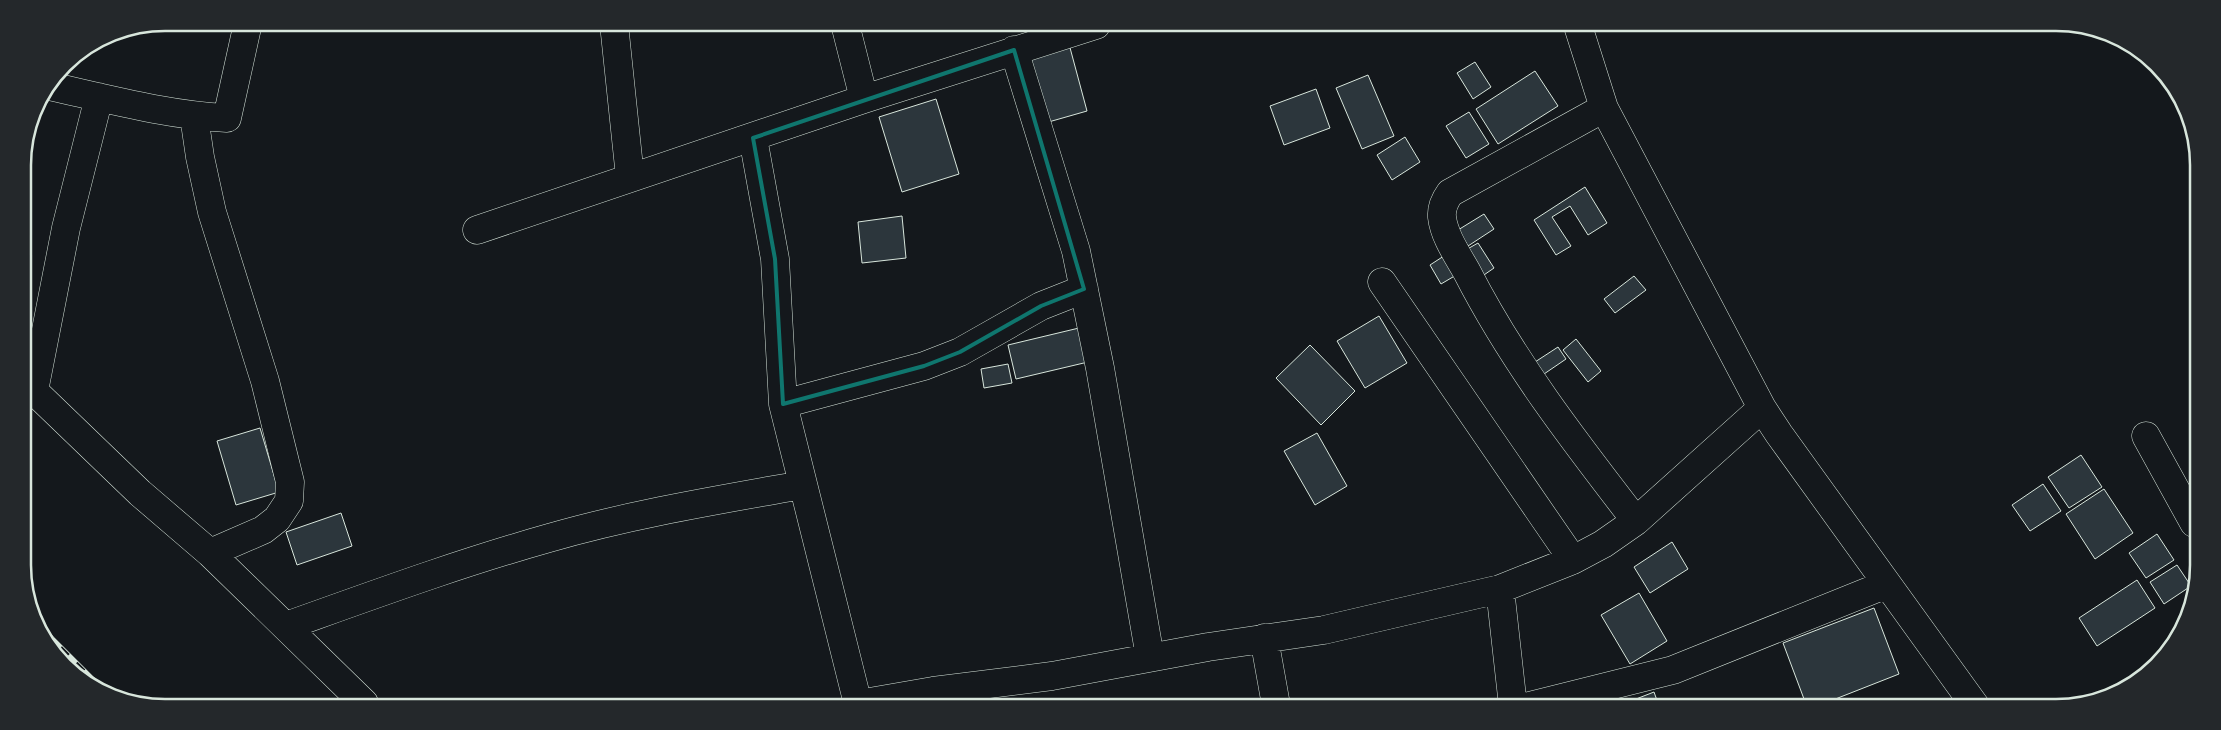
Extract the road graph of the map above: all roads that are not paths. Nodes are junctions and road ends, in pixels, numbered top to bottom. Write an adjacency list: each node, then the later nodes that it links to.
1 (246, 31): 11 (street)
2 (615, 31): 13 (street)
3 (847, 31): 9 (street)
4 (1076, 31): 6 (street)
5 (1580, 31): 10 (street)
6 (1014, 50): 9 (street); 16 (street)
7 (56, 88): 8 (street)
8 (99, 97): 11 (street); 17 (street)
9 (864, 99): 12 (street)
10 (1604, 108): 20 (street); 24 (street)
11 (194, 116): 25 (street)
12 (753, 138): 13 (street); 19 (street)
13 (630, 177): 14 (street)
14 (476, 230)
15 (1382, 282): 26 (street)
16 (1084, 289): 19 (street); 31 (street)
17 (31, 376)
18 (31, 389): 25 (street)
19 (783, 404): 22 (street)
20 (1762, 408): 24 (street); 27 (street)
21 (2146, 436): 23 (street)
22 (802, 485): 29 (street); 38 (street)
23 (2190, 516)
24 (1636, 521): 26 (street)
25 (210, 553): 29 (street)
26 (1573, 560): 28 (street)
27 (1887, 584): 35 (street); 36 (street)
28 (1500, 589): 30 (street); 34 (street)
29 (286, 626): 37 (street)
30 (1264, 638): 31 (street); 33 (street)
31 (1150, 657): 32 (street)
32 (977, 695): 39 (street)
33 (1275, 698)
34 (1512, 698)
35 (1559, 698)
36 (1970, 698)
37 (360, 699)
38 (857, 699)
39 (929, 699)

